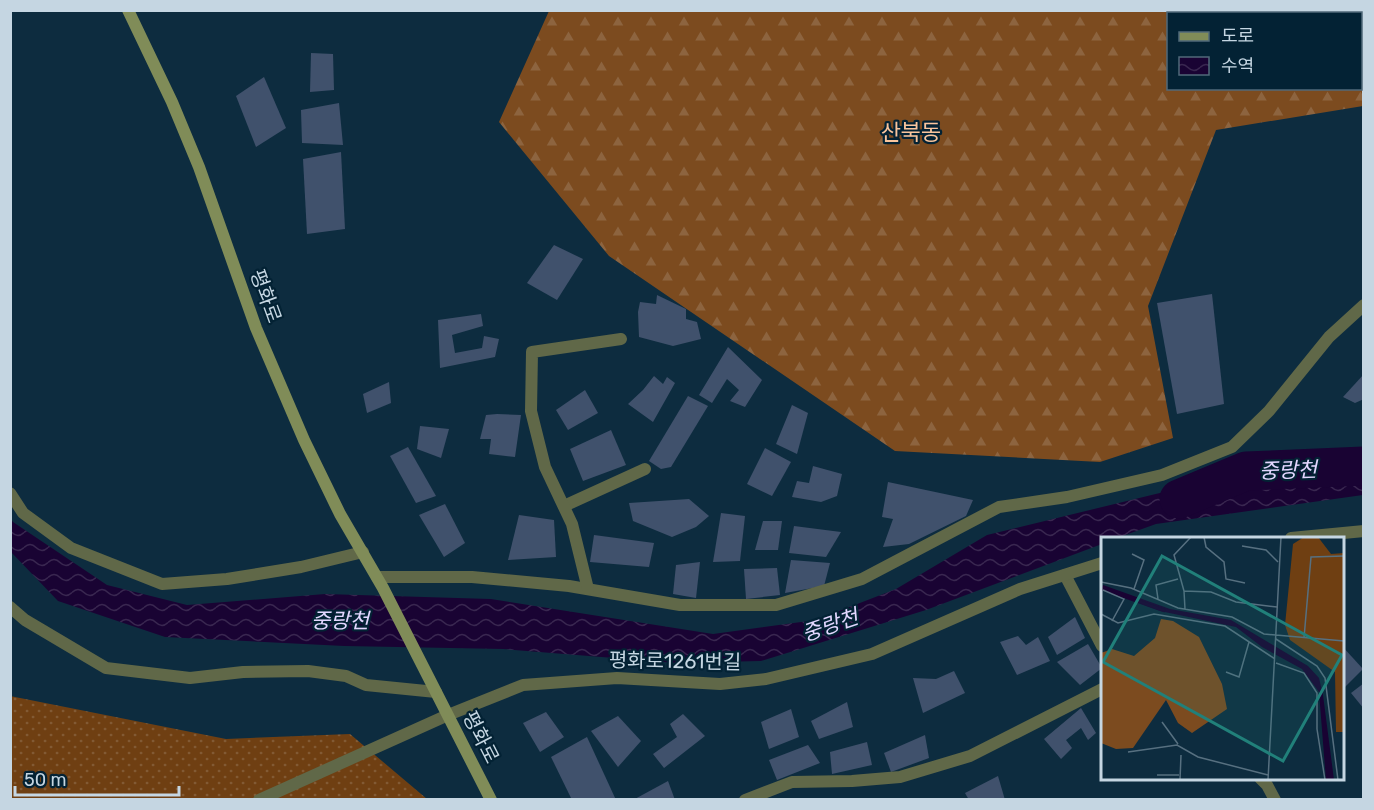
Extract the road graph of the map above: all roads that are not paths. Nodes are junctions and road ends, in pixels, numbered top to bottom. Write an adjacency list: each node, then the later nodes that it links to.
1 (128, 10): 9 (main road, 평화로)
2 (1364, 305): 13 (street)
3 (621, 339): 6 (street)
4 (645, 470): 6 (street)
5 (10, 493): 9 (street)
6 (564, 506): 13 (street)
7 (1364, 531): 8 (street)
8 (1301, 537)
9 (363, 552): 12 (main road, 평화로)
10 (1101, 563): 11 (street, 평화로1261번길)
11 (1065, 575): 15 (street); 18 (street, 평화로1261번길)
12 (380, 583): 13 (street); 17 (main road, 평화로)
13 (588, 589)
14 (10, 607): 17 (street)
15 (1101, 644)
16 (1101, 690): 23 (street)
17 (436, 692): 18 (main road, 평화로)
18 (448, 715): 20 (street, 평화로1261번길); 22 (main road, 평화로)
19 (1262, 780): 24 (street)
20 (282, 795): 21 (street, 평화로1261번길)
21 (259, 800)
22 (491, 800)
23 (745, 800)
24 (1275, 800)

